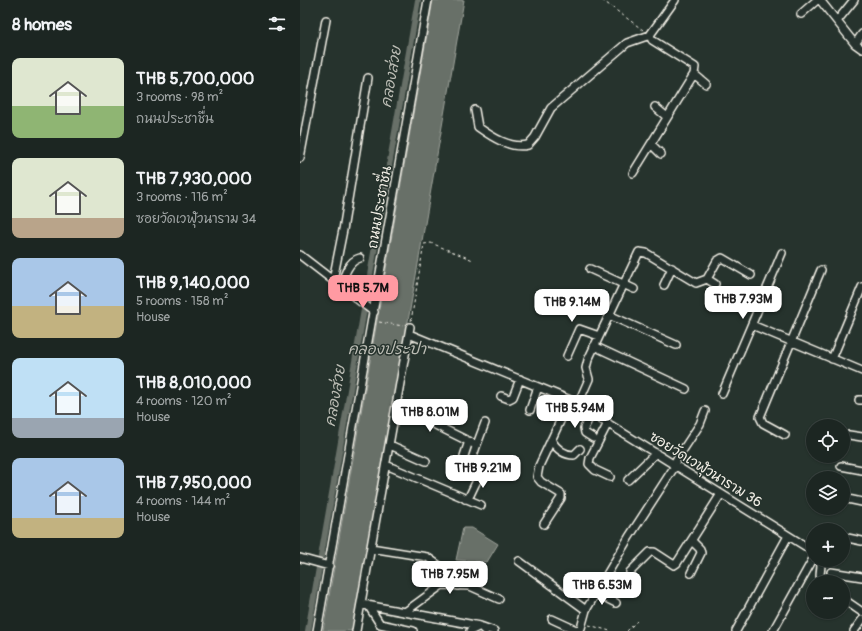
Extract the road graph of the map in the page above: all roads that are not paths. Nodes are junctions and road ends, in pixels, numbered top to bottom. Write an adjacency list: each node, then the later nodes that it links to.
1 (428, 0): 36 (street, ถนนประชาชื่น)
2 (675, 0): 9 (street)
3 (819, 0): 5 (street); 7 (street)
4 (854, 0): 7 (street)
5 (801, 14)
6 (326, 20): 18 (street)
7 (837, 21): 10 (street)
8 (862, 34): 10 (street)
9 (650, 35): 12 (street); 15 (street)
10 (855, 44): 11 (street)
11 (862, 49)
12 (694, 74): 14 (street); 16 (street)
13 (368, 78): 28 (street)
14 (706, 84)
15 (475, 110)
16 (650, 144): 17 (street); 19 (street)
17 (661, 154)
18 (300, 158)
19 (633, 173)
20 (782, 254): 39 (street)
21 (300, 255): 28 (street)
22 (360, 258): 32 (street)
23 (672, 268): 27 (street); 29 (street); 31 (street)
24 (590, 269): 29 (street)
25 (821, 270): 41 (street)
26 (751, 275): 27 (street)
27 (707, 279): 30 (street)
28 (333, 280): 32 (street)
29 (623, 284): 34 (street); 38 (street)
30 (714, 284)
31 (664, 285)
32 (341, 286): 35 (street)
33 (862, 287): 45 (street)
34 (634, 289)
35 (356, 297): 36 (street); 37 (street)
36 (376, 303): 37 (street, ถนนประชาชื่น)
37 (374, 312): 94 (street, ถนนประชาชื่น)
38 (608, 315): 40 (street); 42 (street)
39 (752, 325): 41 (street); 50 (street)
40 (599, 336): 43 (street); 44 (street)
41 (791, 341): 45 (street); 61 (street)
42 (676, 345)
43 (594, 346): 49 (street); 53 (street)
44 (567, 356)
45 (832, 359): 46 (street)
46 (862, 371)
47 (520, 379): 48 (street, ซอยวัดเวฬุวนาราม 36); 51 (street); 54 (street, ซอยวัดเวฬุวนาราม 36)
48 (538, 387): 52 (street, ซอยวัดเวฬุวนาราม 36); 55 (street)
49 (686, 389)
50 (722, 394)
51 (501, 396)
52 (570, 400): 53 (street, ซอยวัดเวฬุวนาราม 36); 64 (street)
53 (578, 404): 57 (street, ซอยวัดเวฬุวนาราม 36)
54 (397, 406): 65 (street); 66 (street)
55 (530, 410)
56 (705, 411): 74 (street)
57 (592, 413): 59 (street, ซอยวัดเวฬุวนาราม 36); 63 (street)
58 (484, 423): 67 (street)
59 (608, 423): 69 (street, ซอยวัดเวฬุวนาราม 36); 78 (street)
60 (850, 435): 62 (street)
61 (785, 436)
62 (862, 437)
63 (593, 438)
64 (551, 440): 68 (street); 85 (street)
65 (469, 441): 67 (street); 70 (street)
66 (390, 445): 72 (street); 73 (street)
67 (476, 447): 71 (street)
68 (580, 449)
69 (656, 453): 74 (street, ซอยวัดเวฬุวนาราม 36); 79 (street)
70 (464, 456)
71 (473, 456)
72 (426, 461)
73 (386, 465): 81 (street); 91 (street)
74 (674, 466): 80 (street, ซอยวัดเวฬุวนาราม 36); 101 (street)
75 (841, 466): 77 (street)
76 (480, 468): 81 (street)
77 (862, 470)
78 (610, 477)
79 (628, 480)
80 (721, 494): 86 (street, ซอยวัดเวฬุวนาราม 36); 88 (street)
81 (465, 499): 84 (street)
82 (850, 499): 83 (street)
83 (862, 502)
84 (481, 505)
85 (544, 524)
86 (788, 536): 90 (street, ซอยวัดเวฬุวนาราม 36); 117 (street)
87 (850, 538): 89 (street)
88 (692, 541): 96 (street); 98 (street)
89 (862, 541)
90 (806, 547)
91 (371, 548): 100 (street); 105 (street)
92 (300, 558): 94 (street)
93 (518, 561): 106 (street)
94 (329, 566): 112 (street, ถนนประชาชื่น)
95 (809, 567): 118 (street)
96 (630, 572)
97 (831, 572): 99 (street)
98 (691, 573)
99 (861, 577)
100 (458, 586): 102 (street); 107 (street)
101 (596, 593): 103 (street); 106 (street)
102 (499, 599)
103 (616, 603)
104 (850, 604): 108 (street)
105 (365, 605): 107 (street); 113 (street); 114 (street)
106 (586, 610): 109 (street)
107 (405, 612): 111 (street)
108 (862, 612)
109 (552, 619)
110 (862, 620): 119 (street)
111 (483, 629): 115 (street); 116 (street)
112 (318, 631)
113 (356, 631)
114 (413, 631)
115 (470, 631)
116 (494, 631)
117 (736, 631)
118 (773, 631)
119 (854, 631)

